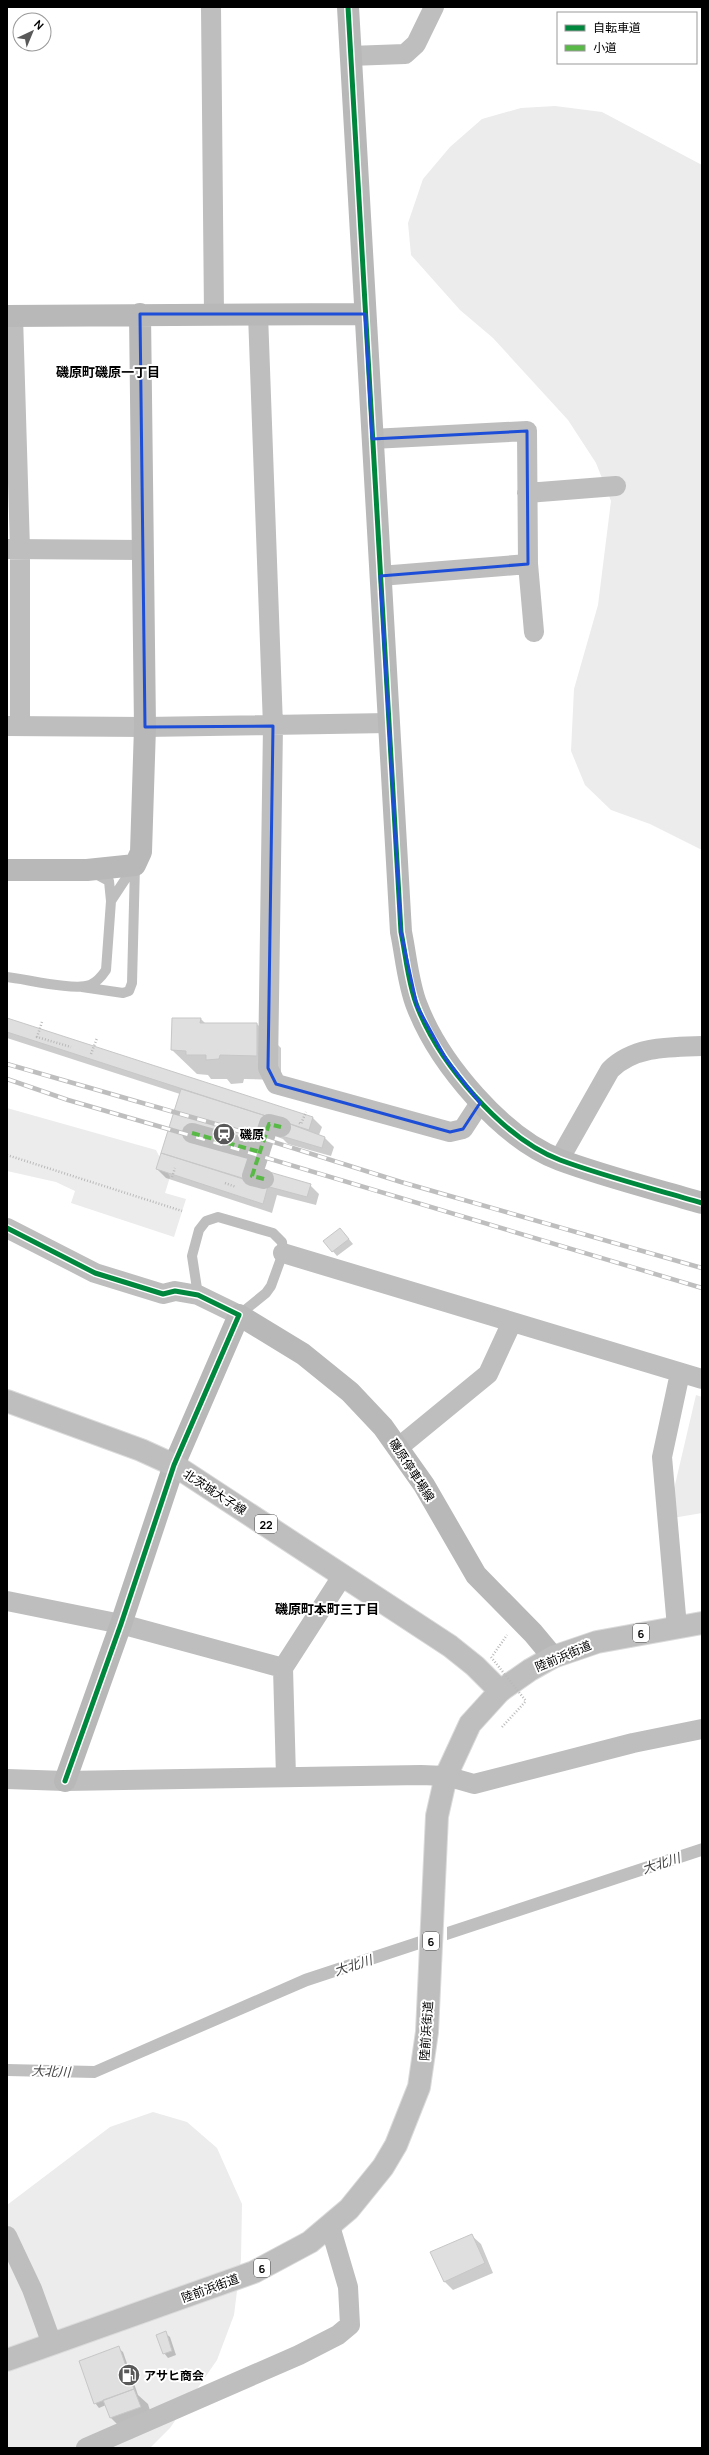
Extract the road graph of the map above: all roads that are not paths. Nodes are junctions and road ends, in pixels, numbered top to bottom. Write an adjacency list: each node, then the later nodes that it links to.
1 (211, 7): 6 (street)
2 (348, 7): 4 (street)
3 (434, 7): 4 (street)
4 (350, 56): 8 (street)
5 (140, 314): 6 (street); 9 (street); 14 (street)
6 (214, 314): 7 (street)
7 (258, 314): 8 (street); 20 (street)
8 (365, 314): 10 (street)
9 (10, 316): 13 (street)
10 (372, 439): 12 (street); 16 (street)
11 (616, 486): 12 (street)
12 (527, 493): 15 (street)
13 (13, 549): 14 (street); 19 (street)
14 (143, 550): 21 (street)
15 (528, 564): 16 (street); 17 (street)
16 (380, 576): 18 (street)
17 (534, 632)
18 (389, 723): 20 (street); 29 (street)
19 (13, 726): 21 (street)
20 (273, 726): 21 (street); 29 (street)
21 (145, 728): 22 (street)
22 (135, 865): 24 (street); 25 (lane); 27 (lane)
23 (7, 870): 24 (street)
24 (87, 870): 25 (lane)
25 (111, 901): 27 (lane)
26 (7, 977): 27 (lane)
27 (77, 987)
28 (702, 1046): 33 (street)
29 (480, 1103): 33 (street)
30 (276, 1128): 32 (street)
31 (192, 1133): 32 (street)
32 (260, 1152): 34 (street)
33 (559, 1160): 35 (street)
34 (260, 1176)
35 (702, 1203)
36 (7, 1228): 38 (street)
37 (283, 1252): 38 (lane); 39 (lane); 40 (street)
38 (198, 1295): 39 (street)
39 (239, 1315): 44 (street, 磯原停車場線); 45 (street)
40 (512, 1322): 41 (street); 44 (street)
41 (680, 1373): 42 (street); 50 (street)
42 (702, 1380)
43 (7, 1401): 45 (main road, 北茨城大子線 / 22)
44 (399, 1447): 51 (street, 磯原停車場線)
45 (174, 1465): 46 (main road, 北茨城大子線 / 22); 49 (street)
46 (343, 1575): 52 (street); 53 (main road, 北茨城大子線 / 22)
47 (7, 1601): 49 (street)
48 (702, 1623): 50 (main road, 陸前浜街道 / 6)
49 (121, 1624): 52 (street); 58 (street)
50 (677, 1627): 51 (main road, 陸前浜街道 / 6)
51 (553, 1657): 53 (main road, 陸前浜街道 / 6)
52 (283, 1668): 56 (street)
53 (500, 1691): 55 (main road, 陸前浜街道 / 6)
54 (702, 1730): 55 (street)
55 (446, 1776): 56 (street); 59 (main road, 陸前浜街道 / 6)
56 (286, 1777): 58 (street)
57 (7, 1778): 58 (street)
58 (64, 1781)
59 (330, 2226): 61 (main road, 陸前浜街道 / 6); 63 (street)
60 (7, 2236): 61 (street)
61 (52, 2344): 62 (main road, 陸前浜街道 / 6)
62 (7, 2360)
63 (86, 2448)

